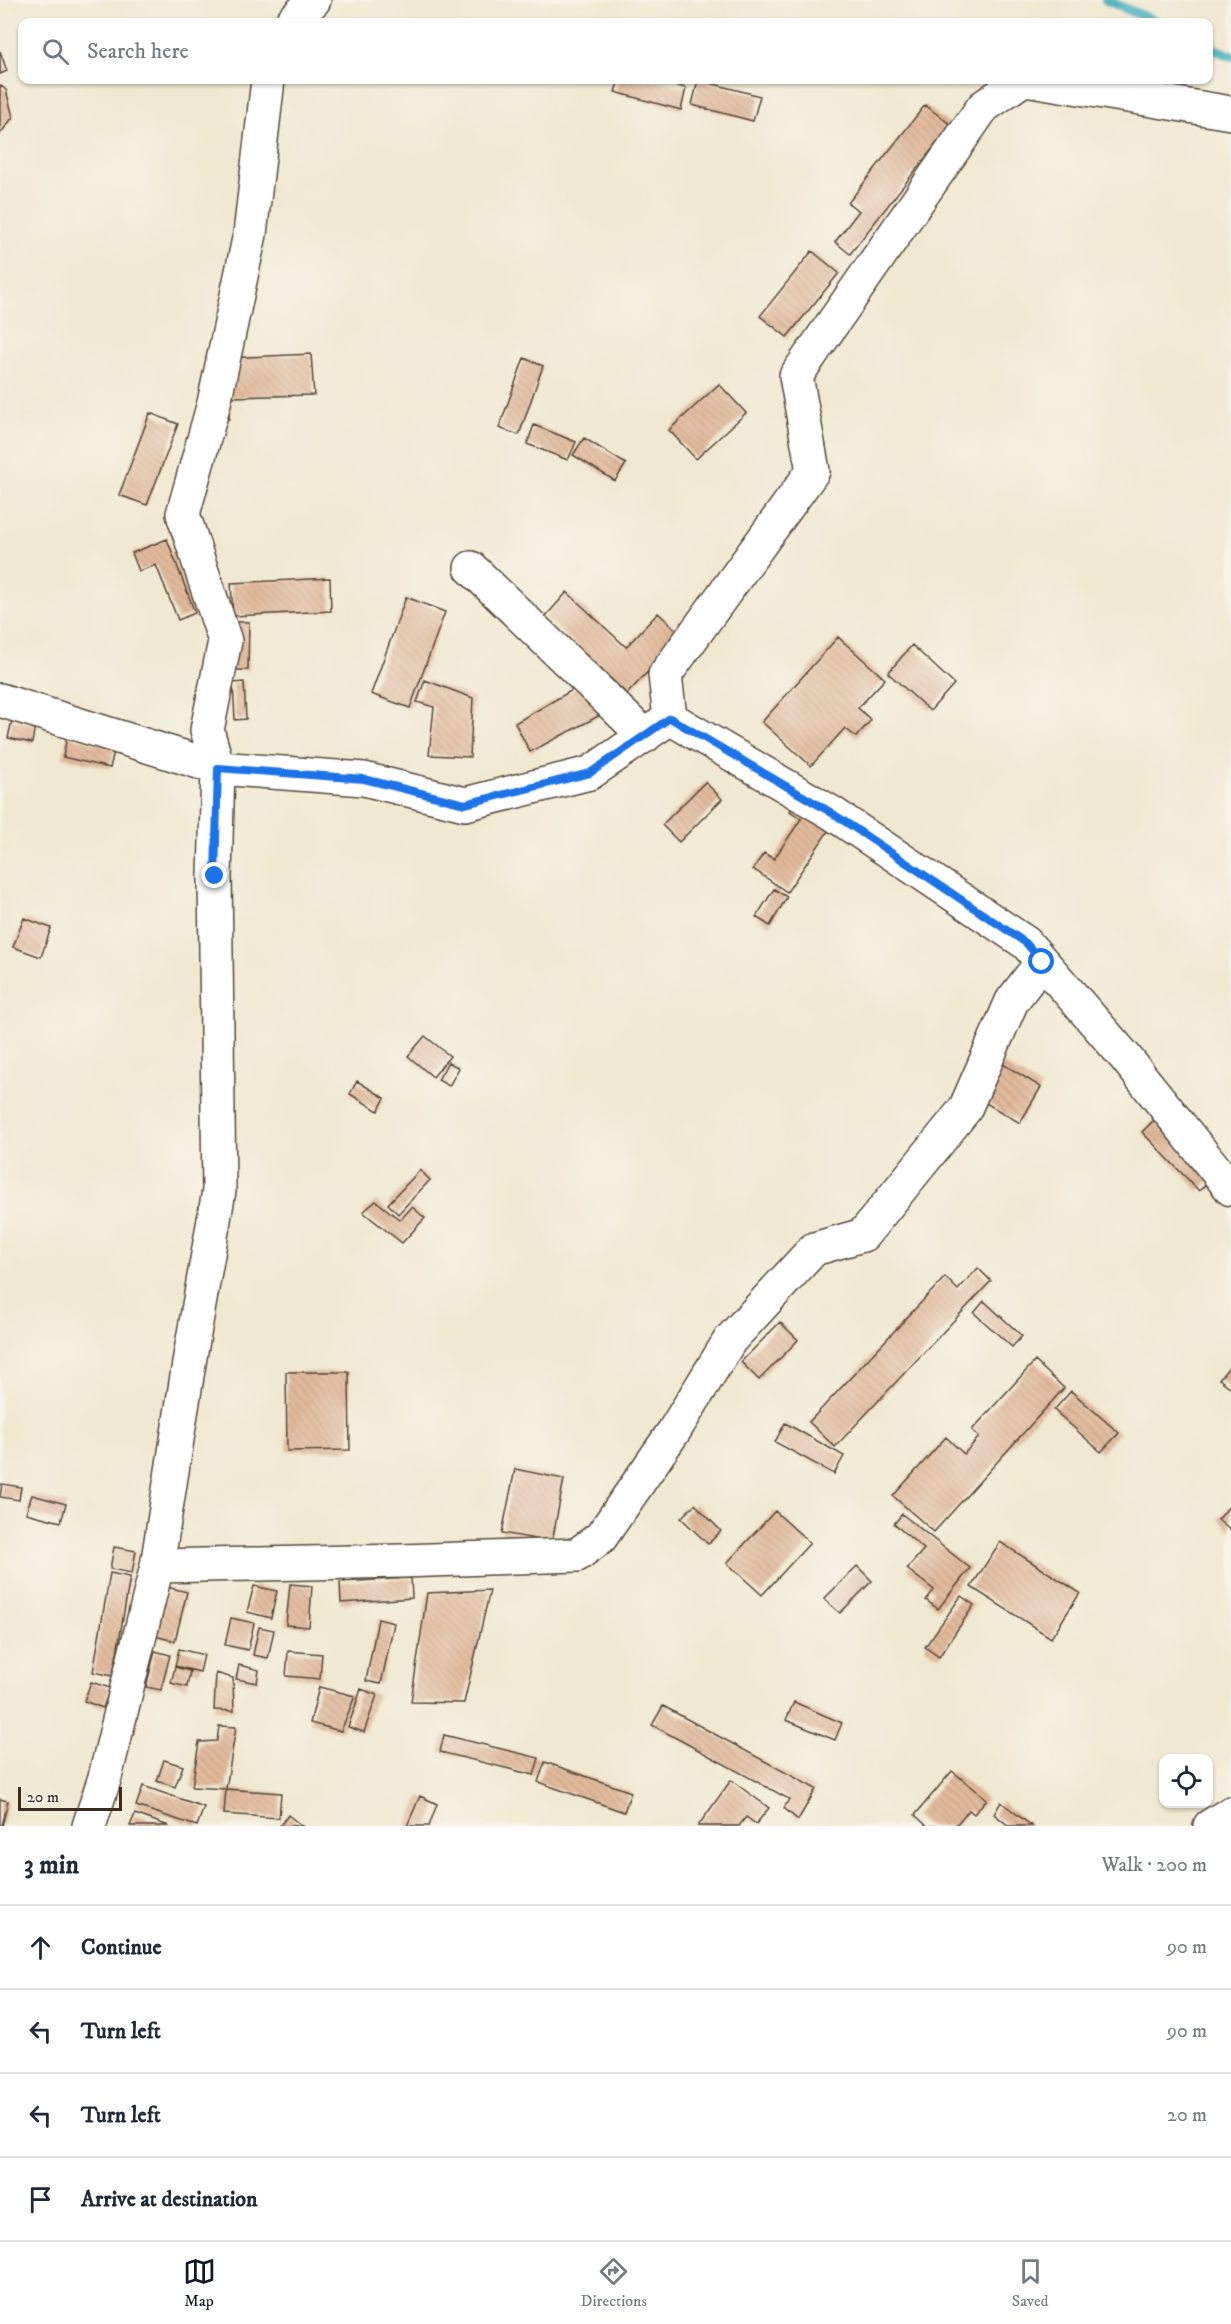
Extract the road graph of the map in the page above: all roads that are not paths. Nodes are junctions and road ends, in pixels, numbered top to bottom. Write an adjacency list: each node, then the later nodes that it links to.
1 (314, 0): 2 (street)
2 (296, 18)
3 (268, 84): 10 (street)
4 (1016, 84): 9 (street)
5 (1055, 84): 6 (street)
6 (1231, 113)
7 (471, 568): 9 (street)
8 (0, 700): 10 (street)
9 (658, 727): 10 (street); 11 (street)
10 (218, 768): 13 (street)
11 (1042, 962): 12 (street); 13 (street)
12 (1231, 1189)
13 (157, 1566): 15 (street)
14 (1231, 1813): 16 (street)
15 (89, 1826)
16 (1210, 1826)

